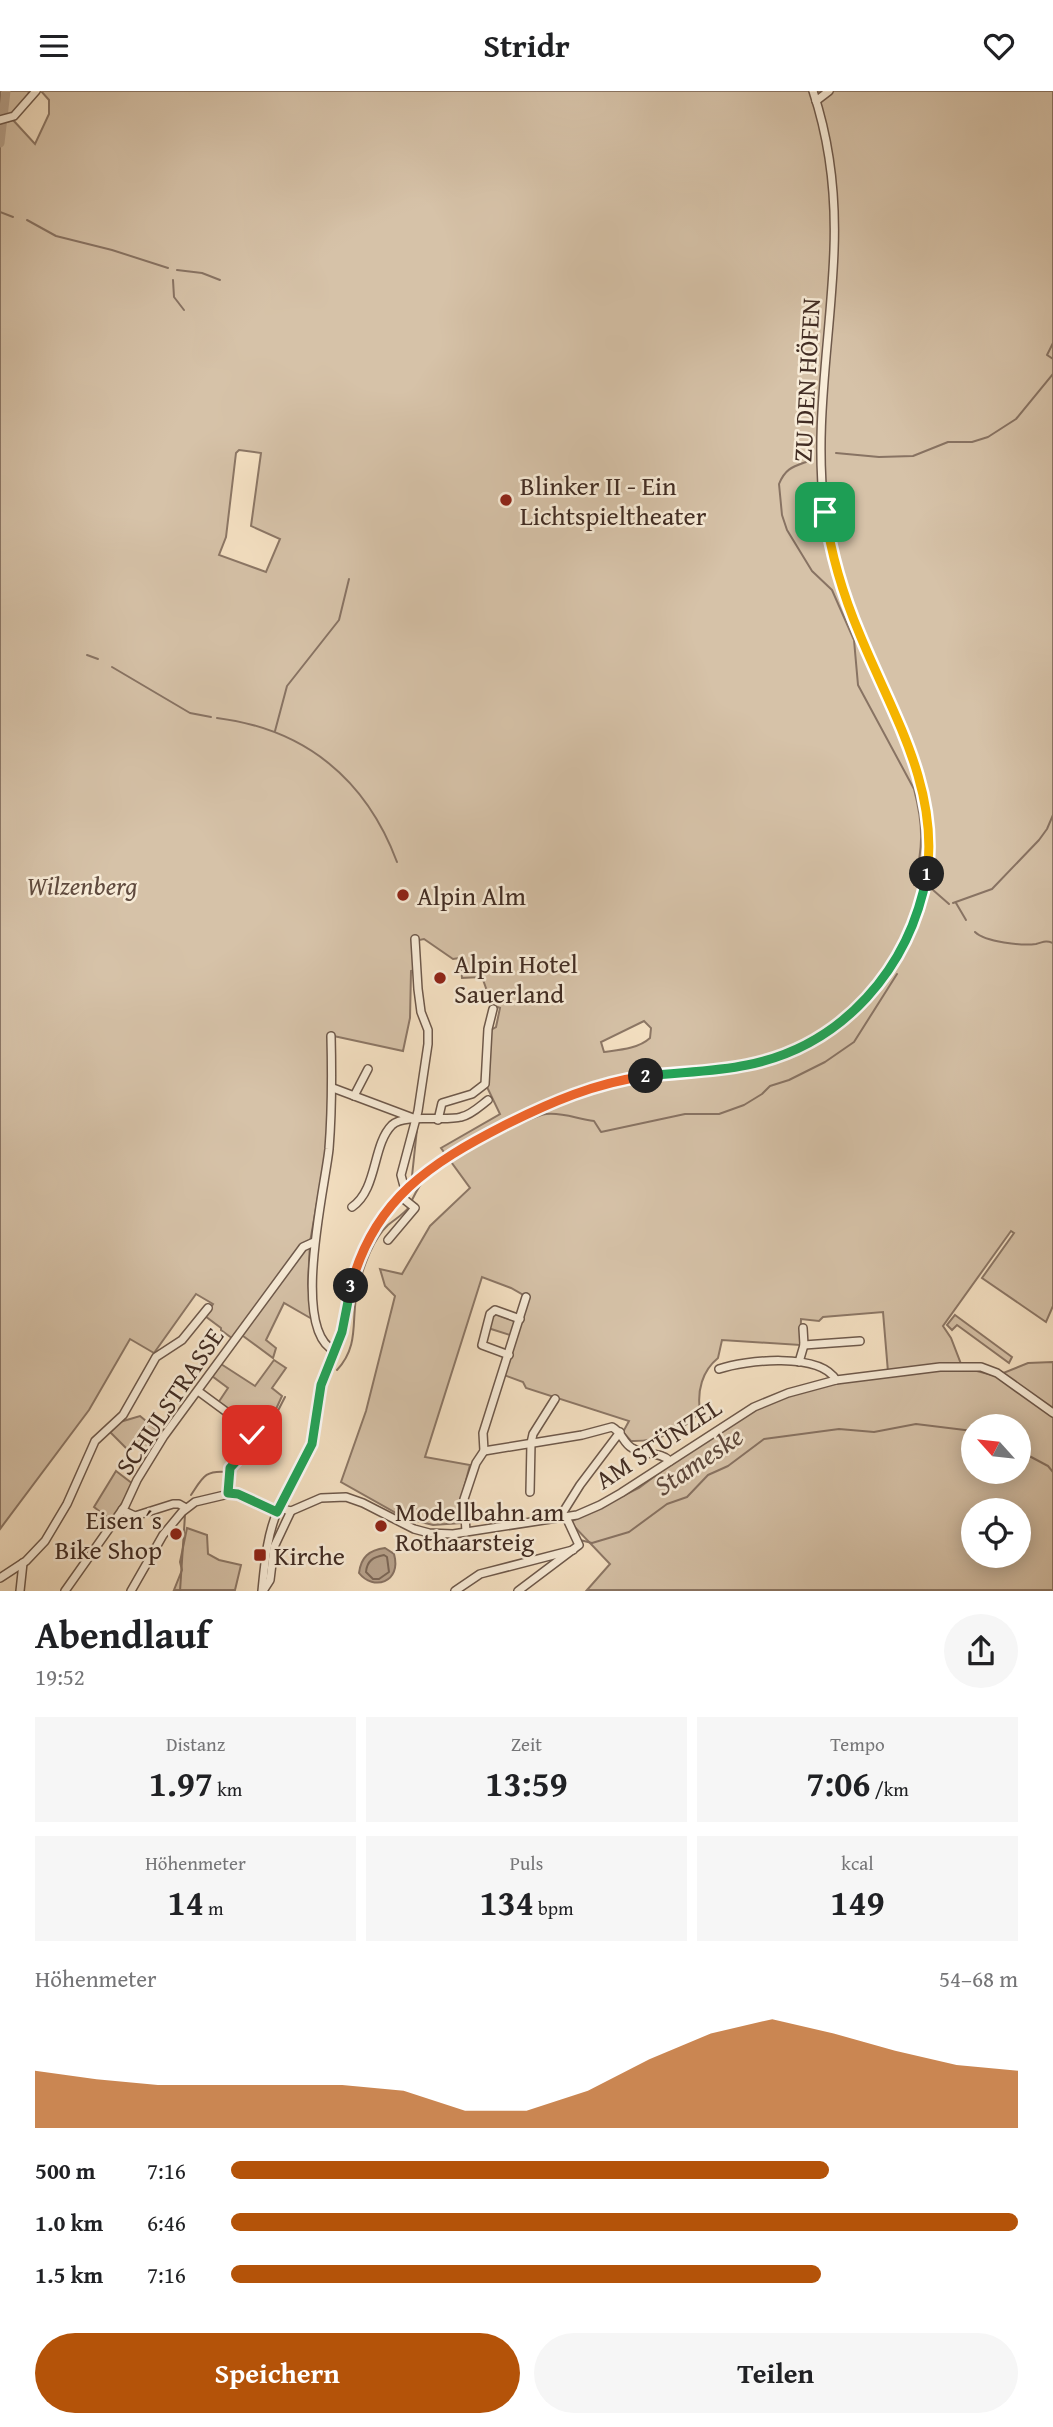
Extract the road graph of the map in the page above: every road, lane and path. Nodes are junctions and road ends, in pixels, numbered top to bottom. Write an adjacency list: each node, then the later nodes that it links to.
1 (813, 91): 4 (street, ZU DEN HÖFEN)
2 (829, 91): 4 (street)
3 (36, 92): 5 (street)
4 (816, 101): 15 (street, ZU DEN HÖFEN)
5 (3, 120)
6 (415, 939): 13 (street)
7 (493, 1010): 14 (street)
8 (331, 1036): 10 (street)
9 (368, 1069): 11 (street)
10 (333, 1088): 11 (street); 18 (street)
11 (354, 1096): 13 (street)
12 (488, 1100): 14 (street)
13 (416, 1119): 14 (street); 15 (street); 16 (street)
14 (438, 1120)
15 (403, 1193): 17 (street); 25 (street, ZU DEN HÖFEN)
16 (352, 1207)
17 (388, 1240)
18 (314, 1242): 25 (street); 30 (street, SCHULSTRASSE)
19 (526, 1297): 21 (street)
20 (208, 1308): 46 (street)
21 (520, 1319): 26 (street); 26 (street)
22 (803, 1328): 24 (street)
23 (860, 1342): 24 (street)
24 (804, 1345): 27 (street)
25 (334, 1351): 41 (street, ZU DEN HÖFEN)
26 (509, 1355): 35 (street)
27 (799, 1362): 28 (street); 29 (street)
28 (719, 1369)
29 (836, 1380): 32 (street, AM STÜNZEL); 36 (street, AM STÜNZEL)
30 (198, 1391): 38 (street); 40 (street, SCHULSTRASSE)
31 (555, 1399): 34 (street)
32 (1053, 1413)
33 (620, 1432): 34 (street); 36 (street); 43 (street)
34 (531, 1443): 35 (street); 37 (street)
35 (484, 1451): 44 (street)
36 (670, 1461): 43 (street, AM STÜNZEL)
37 (530, 1492)
38 (228, 1493): 39 (street); 41 (street)
39 (186, 1509): 40 (street); 50 (street)
40 (122, 1510): 49 (street, SCHULSTRASSE)
41 (278, 1510): 42 (street); 51 (street, ZU DEN HÖFEN)
42 (290, 1511): 44 (street, AM STÜNZEL); 51 (street)
43 (563, 1517): 44 (street, AM STÜNZEL); 45 (street)
44 (466, 1532)
45 (574, 1550): 52 (street); 53 (street)
46 (23, 1563): 47 (street); 48 (street)
47 (0, 1578)
48 (20, 1591)
49 (65, 1591)
50 (131, 1591)
51 (263, 1591)
52 (455, 1591)
53 (517, 1591)

